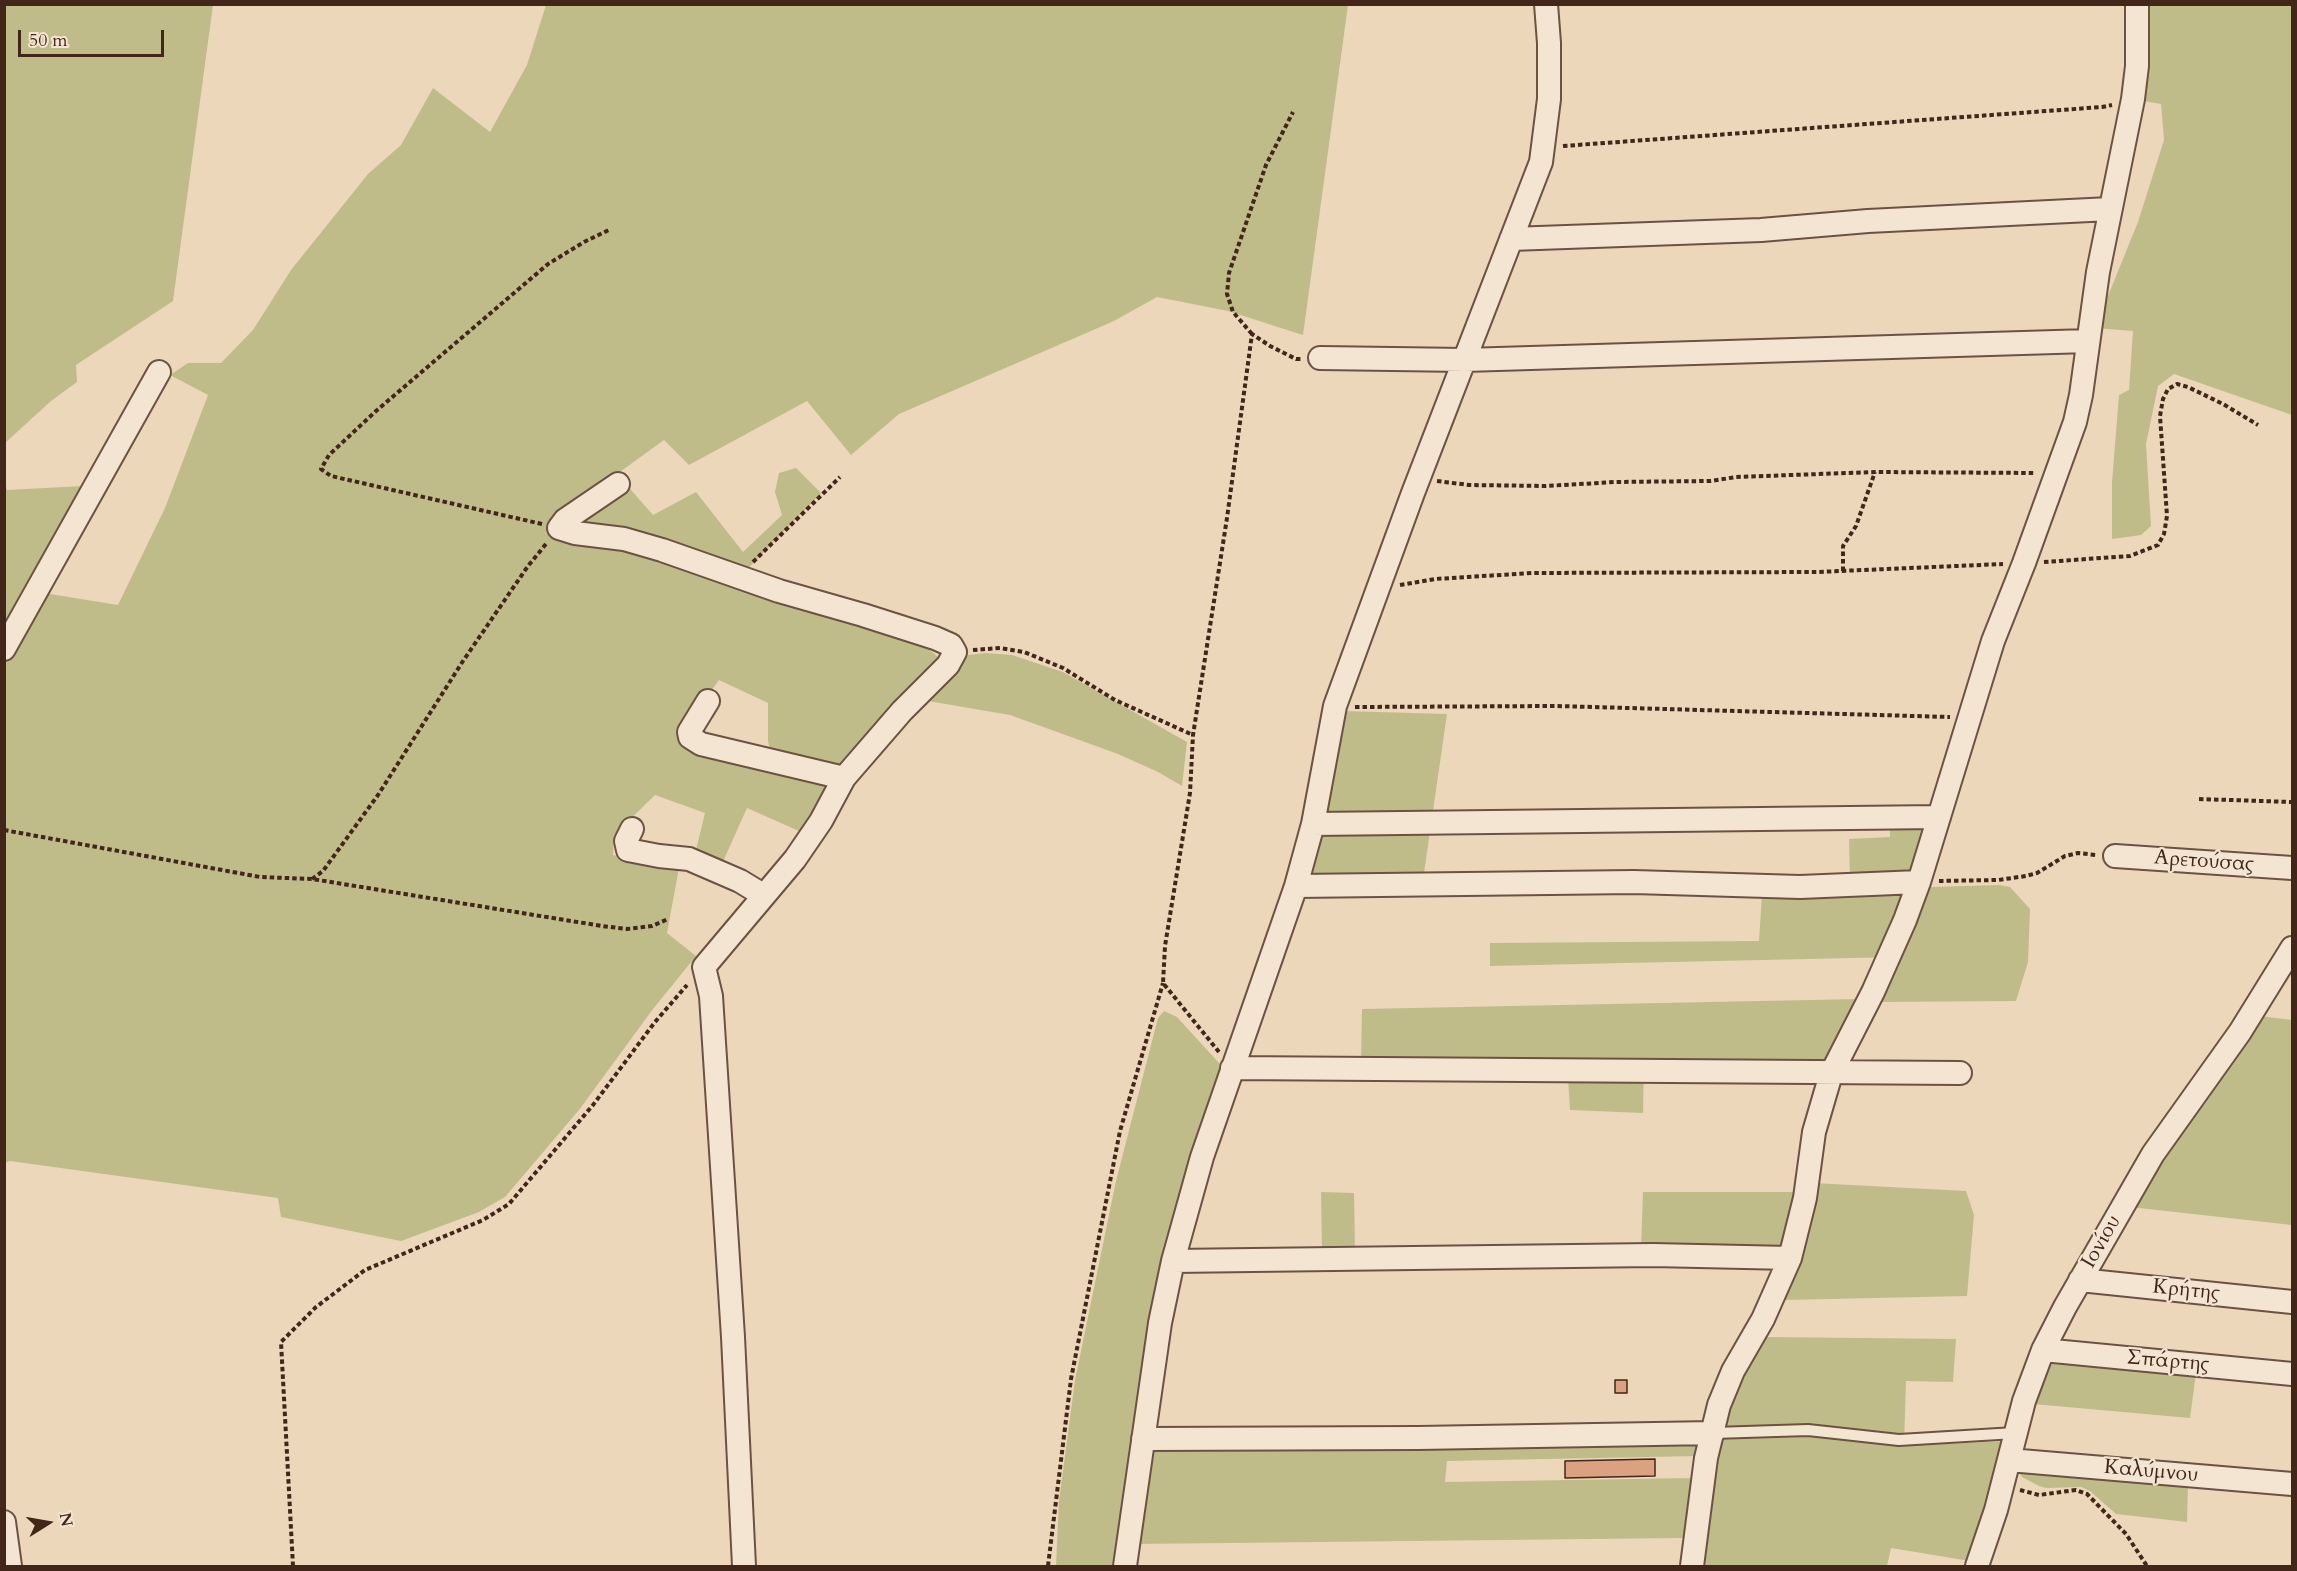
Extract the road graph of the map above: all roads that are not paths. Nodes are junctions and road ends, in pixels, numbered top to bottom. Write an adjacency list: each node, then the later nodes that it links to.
1 (1546, 4): 4 (street)
2 (2137, 4): 3 (street)
3 (2110, 209): 4 (street); 5 (street)
4 (1511, 239): 7 (street)
5 (2088, 341): 7 (street); 13 (street)
6 (1320, 358): 7 (street)
7 (1465, 360): 14 (street)
8 (159, 372): 10 (street)
9 (618, 484): 12 (street)
10 (4, 649)
11 (708, 700): 12 (street)
12 (844, 778): 20 (street)
13 (1939, 817): 14 (street); 18 (street)
14 (1313, 824): 19 (street)
15 (632, 829): 20 (street)
16 (2115, 856): 17 (street, Αρετούσας)
17 (2292, 868)
18 (1919, 882): 19 (street); 24 (street)
19 (1296, 886): 22 (street)
20 (763, 895): 38 (street)
21 (2292, 948): 27 (street, Ιονίου)
22 (1233, 1068): 24 (street); 26 (street)
23 (1960, 1073): 24 (street)
24 (1831, 1074): 25 (street)
25 (1790, 1258): 26 (street); 31 (street)
26 (1173, 1261): 33 (street)
27 (2080, 1280): 28 (street, Κρήτης); 29 (street, Ιονίου)
28 (2292, 1302)
29 (2043, 1350): 30 (street, Σπάρτης); 32 (street, Ιονίου)
30 (2292, 1374)
31 (1713, 1432): 32 (lane); 33 (street); 40 (street)
32 (2015, 1433): 34 (street, Ιονίου)
33 (1143, 1439): 39 (street)
34 (2007, 1469): 35 (street, Καλύμνου); 41 (street, Ιονίου)
35 (2292, 1484)
36 (4, 1522): 37 (street)
37 (10, 1566)
38 (744, 1566)
39 (1125, 1566)
40 (1692, 1566)
41 (1977, 1566)

